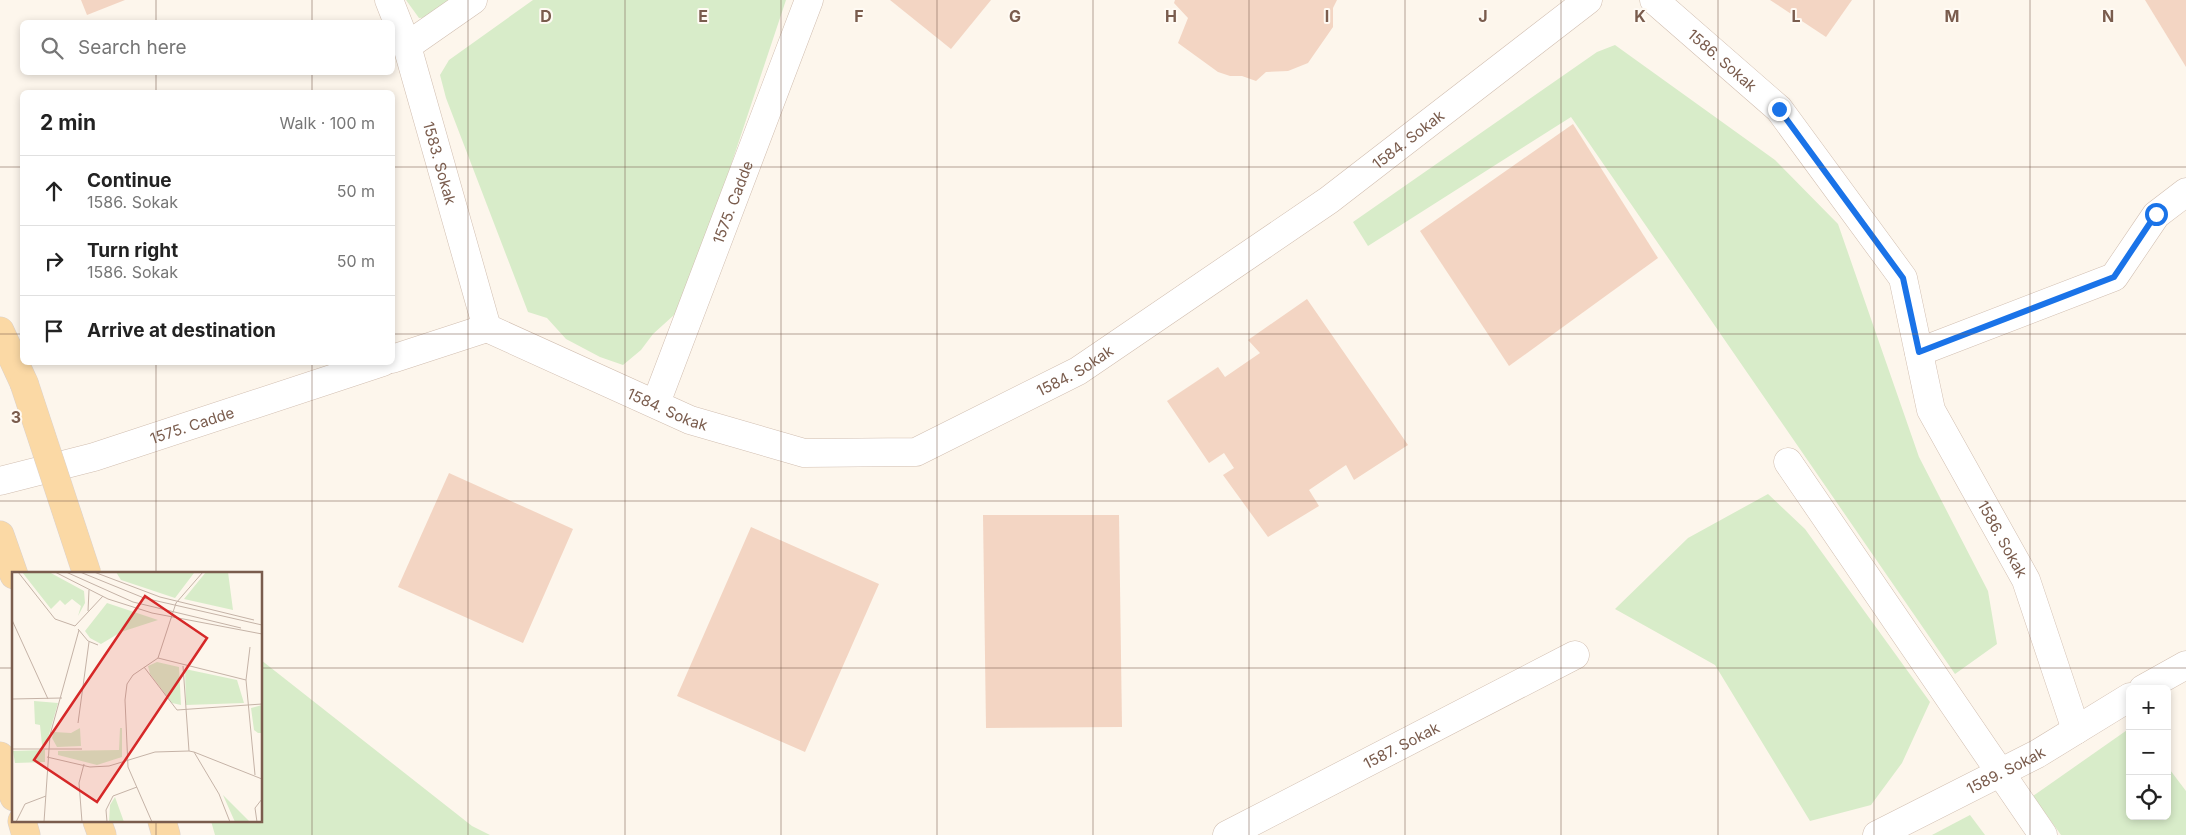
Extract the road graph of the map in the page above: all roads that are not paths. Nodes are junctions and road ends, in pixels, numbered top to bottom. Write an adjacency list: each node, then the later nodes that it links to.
1 (389, 0): 6 (street, 1583. Sokak)
2 (473, 0): 6 (street)
3 (809, 0): 13 (street, 1575. Cadde)
4 (1588, 0): 13 (street, 1584. Sokak)
5 (1654, 0): 10 (street, 1586. Sokak)
6 (408, 46): 8 (street, 1583. Sokak)
7 (2186, 192): 10 (street)
8 (487, 328): 11 (street); 13 (street, 1584. Sokak)
9 (0, 331): 18 (main road, bridge)
10 (1919, 352): 23 (street, 1586. Sokak)
11 (395, 358)
12 (373, 365): 15 (street, 1575. Cadde)
13 (656, 403)
14 (1788, 462): 25 (street)
15 (0, 481)
16 (0, 534): 17 (main road)
17 (13, 572)
18 (86, 572)
19 (1575, 655): 33 (street, 1587. Sokak)
20 (2186, 665): 21 (street)
21 (2150, 685)
22 (2126, 699): 23 (street, 1589. Sokak)
23 (2076, 730): 25 (street, 1589. Sokak)
24 (0, 756): 26 (main road)
25 (2000, 773): 34 (street, 1589. Sokak); 35 (street)
26 (12, 791)
27 (22, 822): 30 (main road)
28 (97, 822): 31 (main road)
29 (162, 822): 32 (main road)
30 (26, 835)
31 (102, 835)
32 (166, 835)
33 (1227, 835)
34 (1877, 835)
35 (2043, 835)

